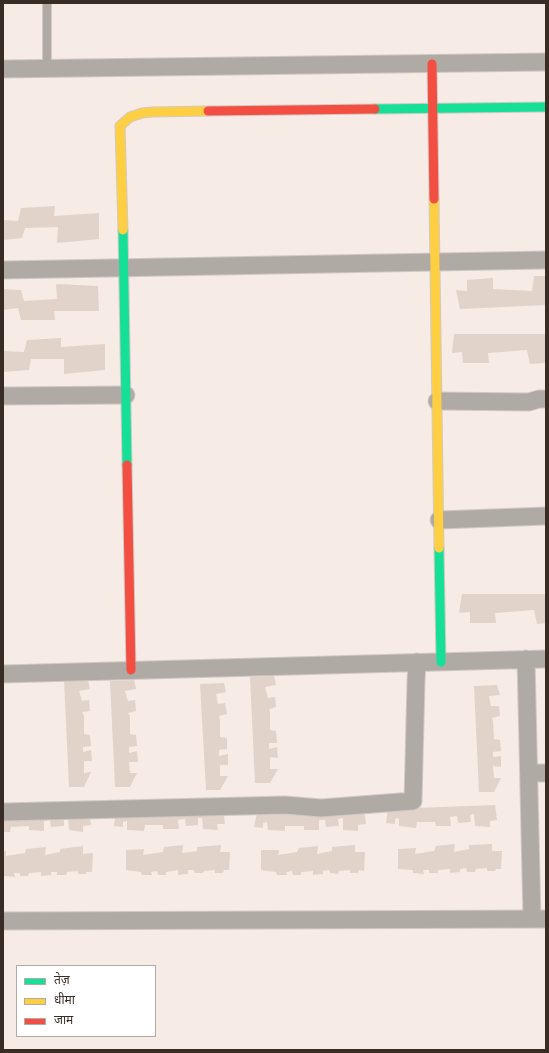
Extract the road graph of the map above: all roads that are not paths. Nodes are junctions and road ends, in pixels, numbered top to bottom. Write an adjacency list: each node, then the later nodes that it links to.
1 (47, 3): 4 (lane)
2 (546, 62): 3 (street)
3 (432, 64): 4 (street); 7 (street)
4 (47, 68): 5 (street)
5 (3, 70)
6 (546, 107): 7 (street)
7 (433, 108): 9 (street); 10 (street)
8 (546, 260): 9 (street)
9 (435, 262): 10 (street); 15 (street)
10 (124, 268): 11 (street); 12 (street)
11 (3, 270)
12 (126, 394): 13 (street); 22 (street)
13 (3, 396)
14 (546, 399): 15 (street)
15 (437, 401): 17 (street)
16 (546, 516): 17 (street)
17 (439, 520): 21 (street)
18 (546, 659): 19 (street)
19 (526, 660): 21 (street); 24 (street)
20 (417, 662): 21 (street); 22 (street); 26 (street)
21 (440, 662)
22 (131, 670): 23 (street)
23 (3, 674)
24 (528, 773): 25 (street); 27 (street)
25 (546, 773)
26 (3, 812)
27 (539, 919): 28 (street)
28 (3, 921)

